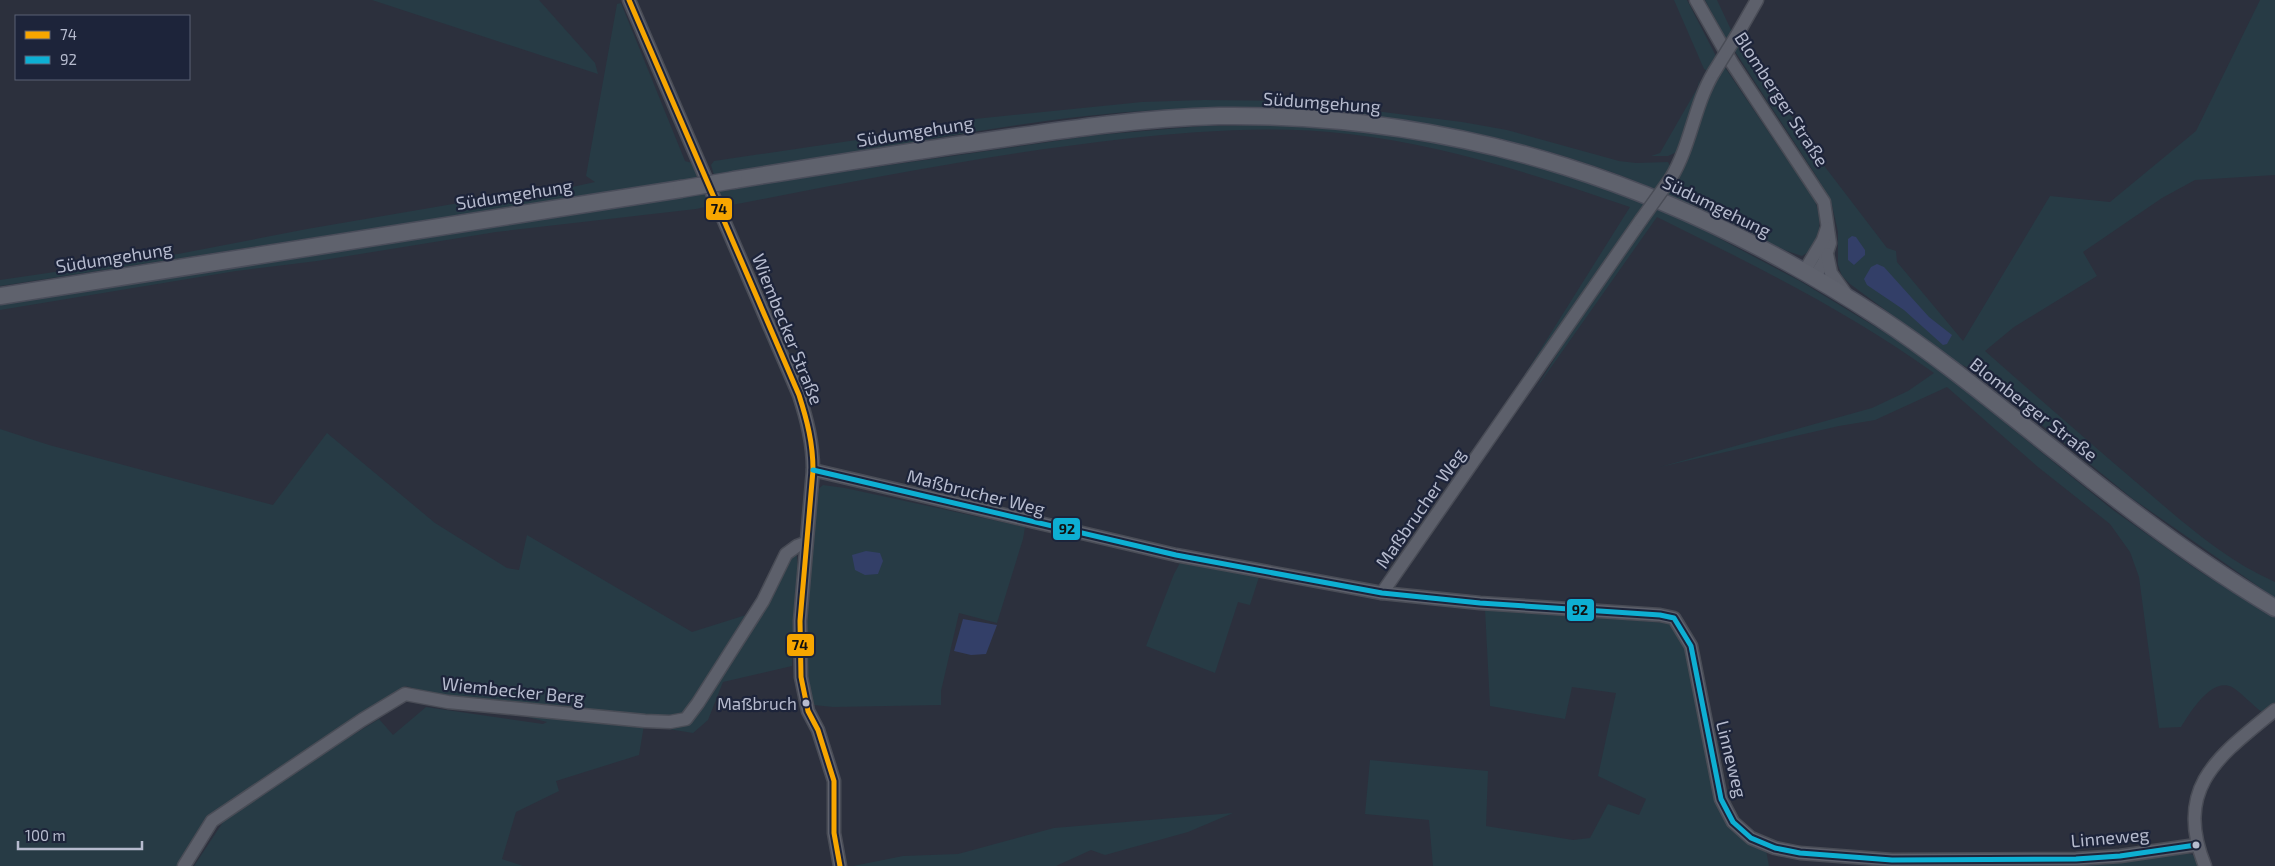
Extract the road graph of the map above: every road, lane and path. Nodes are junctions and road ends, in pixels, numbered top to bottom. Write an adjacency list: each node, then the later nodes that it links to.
1 (629, 0): 9 (street, Wiembecker Straße)
2 (1696, 0): 4 (street, Blomberger Straße)
3 (1757, 0): 11 (street, Maßbrucher Weg, bridge)
4 (1828, 223): 5 (street, Blomberger Straße); 6 (street)
5 (1827, 254): 6 (street, Blomberger Straße); 8 (street)
6 (1809, 275): 7 (main road, Südumgehung, bridge); 8 (main road, Blomberger Straße)
7 (0, 296)
8 (1850, 300): 12 (main road, Blomberger Straße)
9 (813, 470): 10 (street, Wiembecker Straße); 11 (street, Maßbrucher Weg)
10 (805, 544): 15 (street, Wiembecker Berg); 16 (street, Wiembecker Straße)
11 (1382, 593): 14 (street, Linneweg)
12 (2275, 608)
13 (2275, 710): 14 (street)
14 (2196, 845): 17 (street)
15 (184, 866)
16 (840, 866)
17 (2205, 866)

